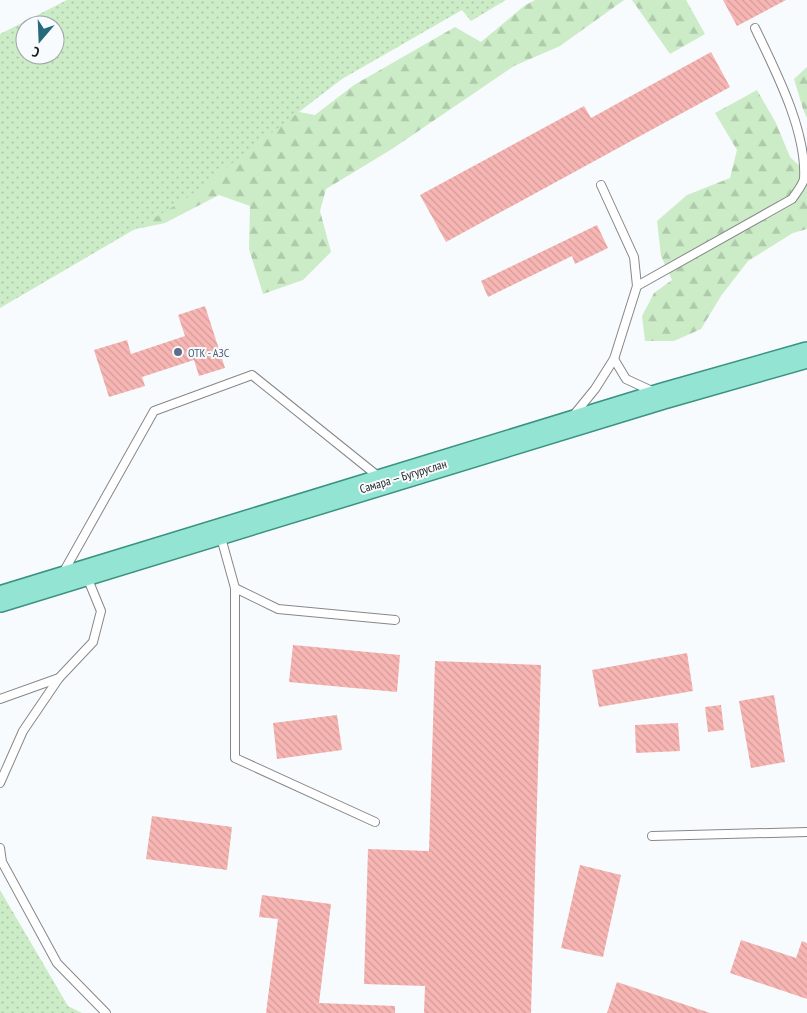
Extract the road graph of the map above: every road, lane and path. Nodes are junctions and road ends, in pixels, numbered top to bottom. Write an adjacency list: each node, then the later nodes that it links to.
1 (755, 28): 3 (lane)
2 (601, 185): 3 (lane)
3 (638, 286): 5 (lane)
4 (807, 355): 6 (main road, Самара — Бугуруслан)
5 (614, 359): 6 (lane); 7 (lane)
6 (663, 396): 7 (main road, Самара — Бугуруслан)
7 (566, 426): 8 (main road, Самара — Бугуруслан)
8 (385, 481): 9 (main road, Самара — Бугуруслан); 11 (lane)
9 (220, 532): 10 (main road, Самара — Бугуруслан); 12 (lane)
10 (86, 573): 11 (main road, Самара — Бугуруслан); 15 (lane)
11 (58, 581): 13 (main road, Самара — Бугуруслан)
12 (235, 588): 14 (lane); 18 (lane)
13 (0, 599)
14 (395, 620)
15 (59, 678): 16 (lane); 17 (lane)
16 (0, 700)
17 (0, 783)
18 (375, 822)
19 (807, 832): 20 (lane)
20 (652, 836)
21 (0, 848): 22 (lane)
22 (106, 1013)

